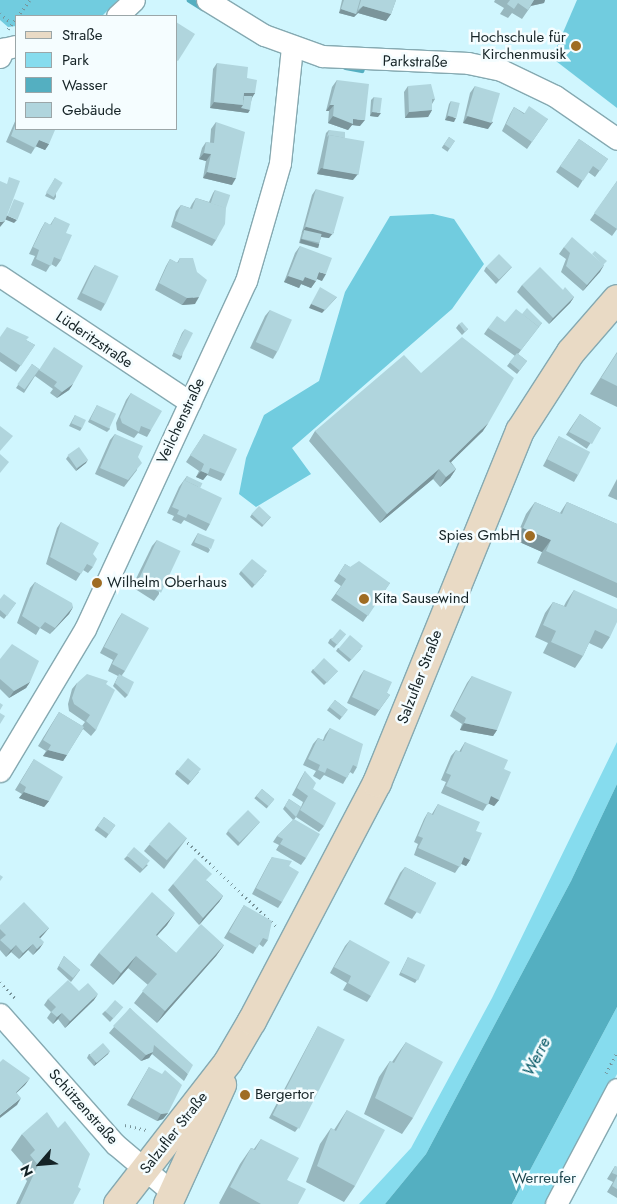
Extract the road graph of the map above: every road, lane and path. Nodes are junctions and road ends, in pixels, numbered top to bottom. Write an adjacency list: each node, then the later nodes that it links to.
1 (30, 0): 5 (path)
2 (134, 0): 6 (street)
3 (207, 0): 9 (street, Parkstraße)
4 (0, 13): 8 (path)
5 (16, 15)
6 (118, 15)
7 (15, 16): 8 (path)
8 (10, 22): 10 (path)
9 (292, 46): 11 (street, Parkstraße); 14 (street, Veilchenstraße)
10 (6, 51)
11 (617, 139)
12 (0, 276): 14 (street, Lüderitzstraße)
13 (617, 299): 17 (main road, Salzufler Straße)
14 (190, 402): 15 (street, Veilchenstraße)
15 (0, 771)
16 (179, 834): 17 (path)
17 (294, 942): 19 (main road, Salzufler Straße)
18 (0, 1014): 21 (street, Schützenstraße)
19 (228, 1062): 21 (main road, Salzufler Straße); 22 (main road, Salzufler Straße)
20 (617, 1089): 24 (street)
21 (144, 1170): 22 (street, Schützenstraße); 23 (main road, Salzufler Straße)
22 (171, 1198)
23 (118, 1204)
24 (556, 1204)

